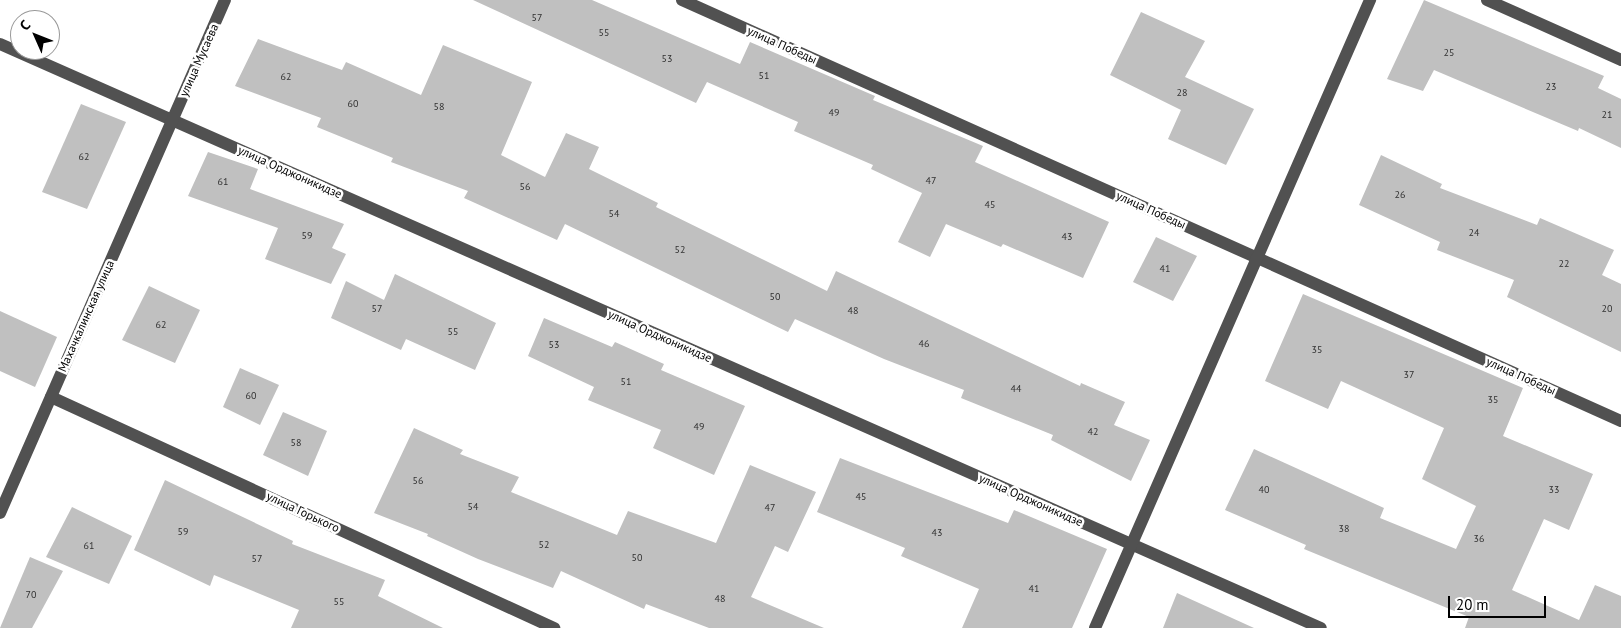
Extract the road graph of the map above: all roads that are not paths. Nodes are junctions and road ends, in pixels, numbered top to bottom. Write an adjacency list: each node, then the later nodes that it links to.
1 (225, 0): 7 (street, улица Мусаева)
2 (682, 0): 8 (street, улица Победы)
3 (1370, 0): 8 (street)
4 (1487, 0): 6 (street)
5 (0, 44): 7 (street, улица Орджоникидзе)
6 (1621, 60)
7 (172, 120): 9 (street, Махачкалинская улица); 12 (street, улица Орджоникидзе)
8 (1257, 258): 10 (street, улица Победы); 12 (street)
9 (51, 397): 11 (street, Махачкалинская улица); 13 (street, улица Горького)
10 (1621, 421)
11 (0, 512)
12 (1131, 544): 14 (street); 15 (street, улица Орджоникидзе)
13 (554, 628)
14 (1095, 628)
15 (1321, 628)

